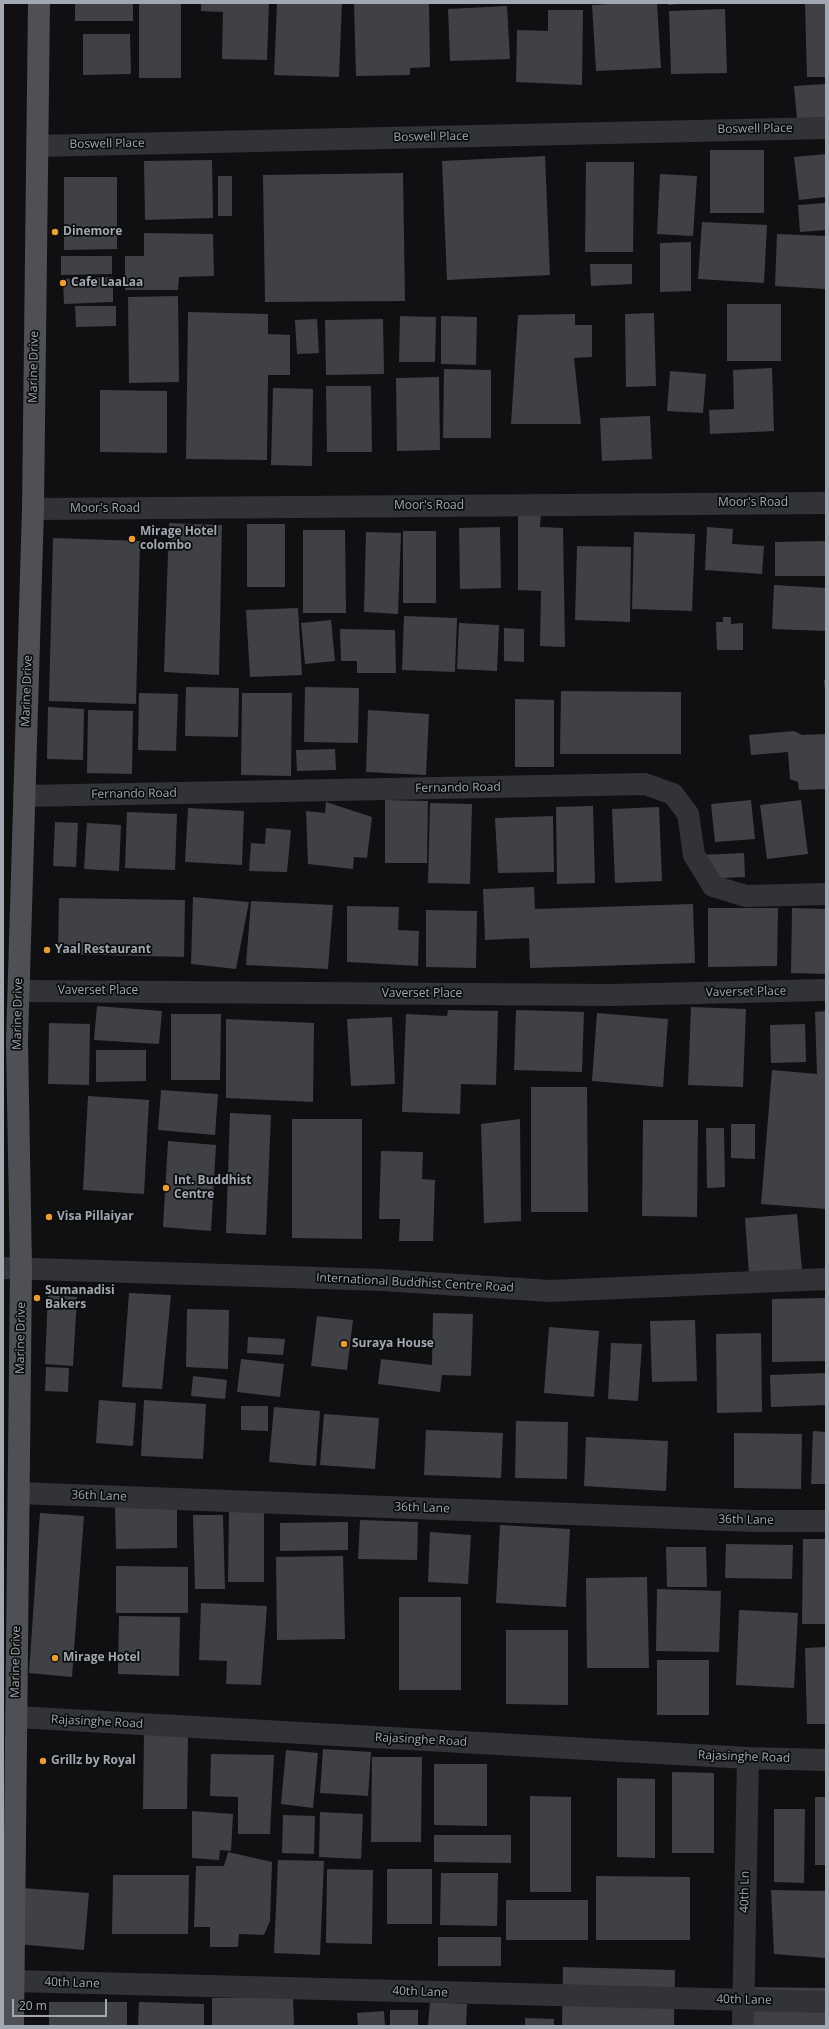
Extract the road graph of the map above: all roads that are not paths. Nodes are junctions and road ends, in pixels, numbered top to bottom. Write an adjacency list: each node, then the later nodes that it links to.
1 (39, 3): 3 (main road, Marine Drive)
2 (826, 128): 3 (street, Boswell Place)
3 (37, 146): 5 (main road, Marine Drive)
4 (826, 503): 5 (street, Moor's Road)
5 (33, 509): 6 (main road, Marine Drive)
6 (24, 796): 7 (street, Fernando Road); 9 (main road, Marine Drive)
7 (826, 894)
8 (826, 990): 9 (street, Vaverset Place)
9 (19, 991): 10 (main road, Marine Drive)
10 (12, 1268): 11 (street, International Buddhist Centre Road); 12 (main road, Marine Drive)
11 (826, 1279)
12 (19, 1493): 13 (street, 36th Lane); 14 (main road, Marine Drive)
13 (826, 1521)
14 (16, 1718): 15 (street, Rajasinghe Road); 17 (main road, Marine Drive)
15 (748, 1758): 16 (street, Rajasinghe Road); 18 (street, 40th Ln)
16 (826, 1760)
17 (14, 1981): 18 (street, 40th Lane); 20 (main road, Marine Drive)
18 (744, 2000): 19 (street, 40th Lane); 21 (street, 40th Ln)
19 (826, 2002)
20 (13, 2026)
21 (743, 2026)

